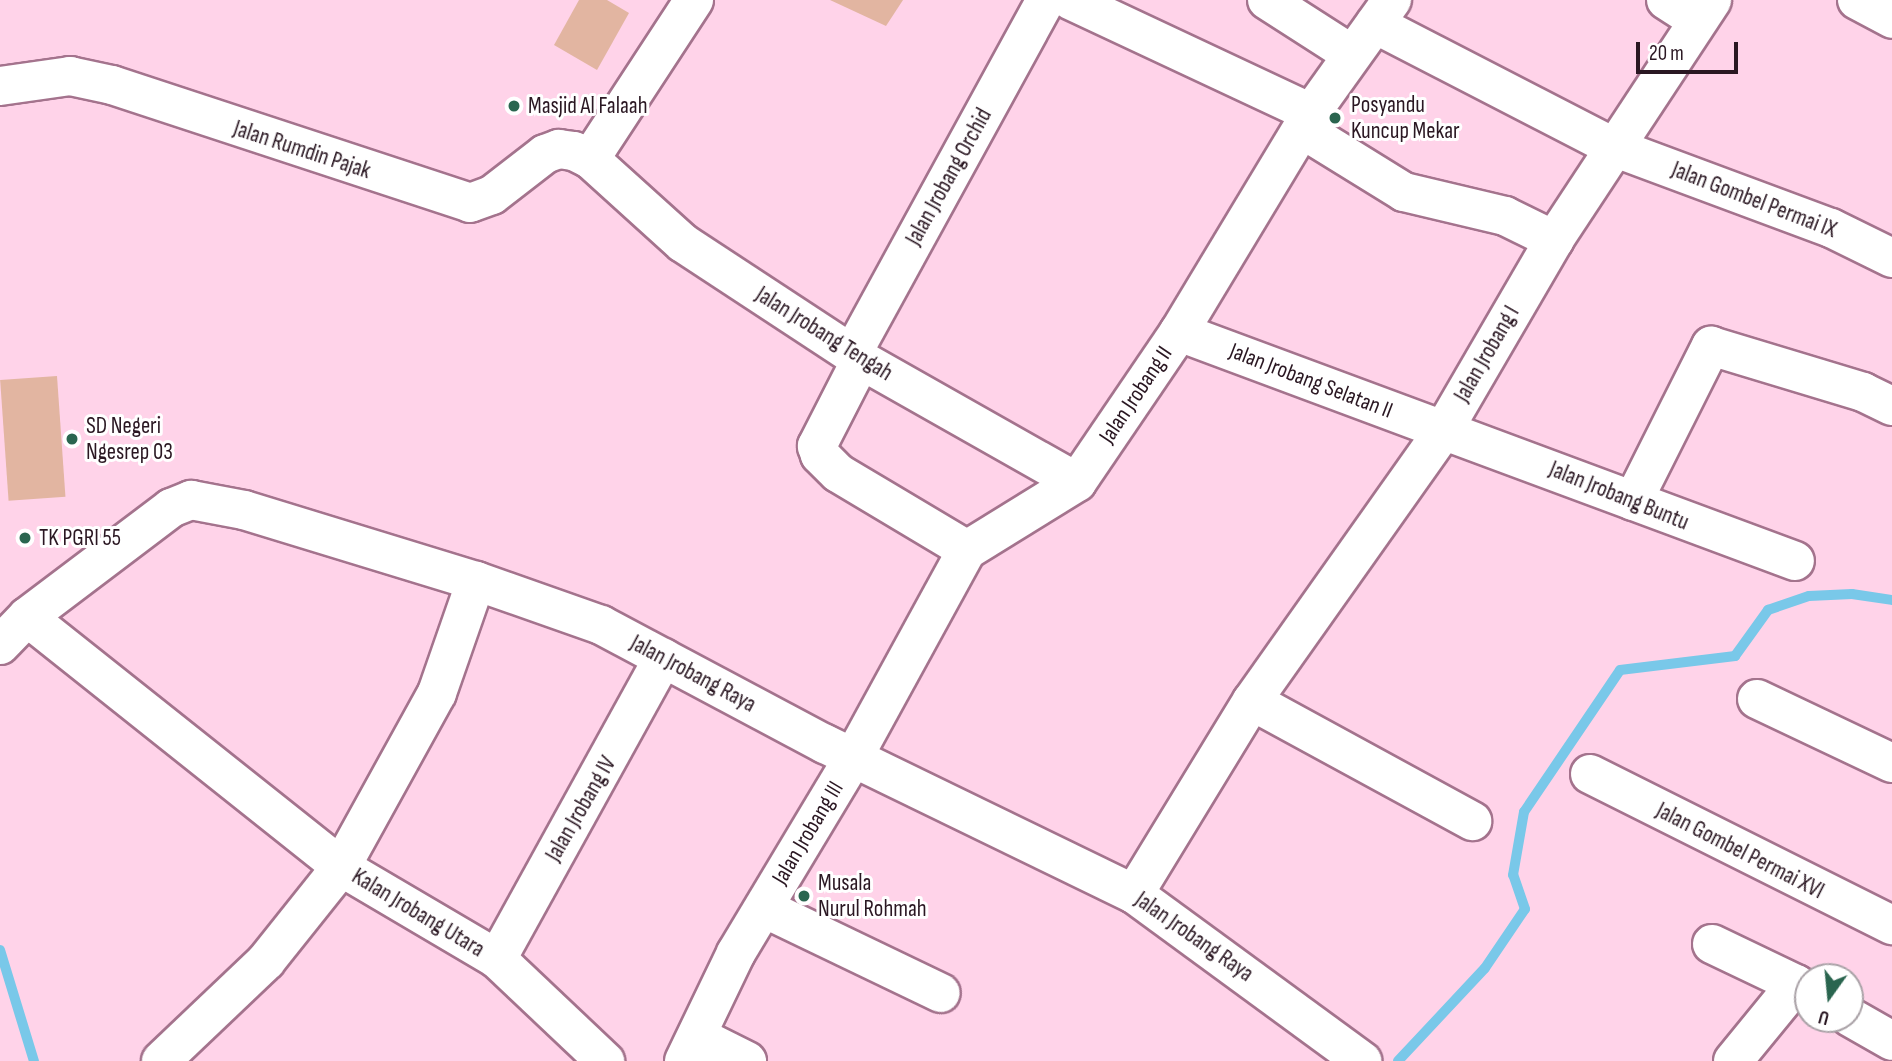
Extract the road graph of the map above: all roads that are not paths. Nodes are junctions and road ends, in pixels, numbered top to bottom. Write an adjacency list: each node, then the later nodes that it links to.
1 (694, 0): 13 (street)
2 (1046, 0): 17 (street, Jalan Jrobang Orchid)
3 (1070, 0): 11 (street)
4 (1267, 0): 9 (street)
5 (1857, 0): 8 (street)
6 (1692, 7): 12 (street, Jalan Jrobang I)
7 (1383, 12): 9 (street, Jalan Jrobang II); 12 (street, Jalan Gombel Permai IX)
8 (1892, 19)
9 (1351, 54): 11 (street, Jalan Jrobang II)
10 (0, 86): 13 (street, Jalan Rumdin Pajak)
11 (1306, 121): 14 (street); 16 (street, Jalan Jrobang II)
12 (1613, 147): 14 (street, Jalan Jrobang I); 15 (street, Jalan Gombel Permai IX)
13 (590, 159): 17 (street, Jalan Jrobang Tengah)
14 (1554, 240): 19 (street, Jalan Jrobang I)
15 (1892, 258)
16 (1179, 331): 19 (street, Jalan Jrobang Selatan II); 20 (street, Jalan Jrobang II)
17 (857, 357): 20 (street, Jalan Jrobang Tengah); 22 (street, Jalan Jrobang Orchid)
18 (1892, 406): 21 (street)
19 (1443, 431): 21 (street, Jalan Jrobang Buntu); 29 (street, Jalan Jrobang I)
20 (1077, 482): 22 (street, Jalan Jrobang II)
21 (1633, 501): 23 (street, Jalan Jrobang Buntu)
22 (967, 551): 30 (street, Jalan Jrobang II)
23 (1794, 561)
24 (477, 581): 25 (street, Jalan Jrobang Raya); 27 (street, Jalan Jrobang Raya); 34 (street, Kalan Jrobang Utara)
25 (27, 617): 26 (street, Jalan Jrobang Raya); 34 (street)
26 (0, 645)
27 (663, 658): 30 (street, Jalan Jrobang Raya); 39 (street, Jalan Jrobang IV)
28 (1757, 699): 31 (street)
29 (1252, 701): 33 (street); 35 (street, Jalan Jrobang I)
30 (853, 758): 35 (street, Jalan Jrobang Raya); 36 (street, Jalan Jrobang III)
31 (1892, 763)
32 (1590, 774): 37 (street, Jalan Gombel Permai XVI)
33 (1472, 821)
34 (341, 867): 39 (street, Kalan Jrobang Utara); 46 (street)
35 (1134, 894): 49 (street, Jalan Jrobang Raya)
36 (764, 908): 41 (street, Jalan Jrobang III); 45 (street, Jalan Jrobang III)
37 (1892, 925)
38 (1712, 944): 40 (street)
39 (497, 959): 47 (street, Kalan Jrobang Utara)
40 (1794, 984)
41 (941, 993)
42 (1794, 996): 50 (street)
43 (1864, 1025): 44 (street)
44 (1892, 1041)
45 (691, 1049): 48 (street)
46 (161, 1061)
47 (604, 1061)
48 (747, 1061)
49 (1362, 1061)
50 (1733, 1061)

